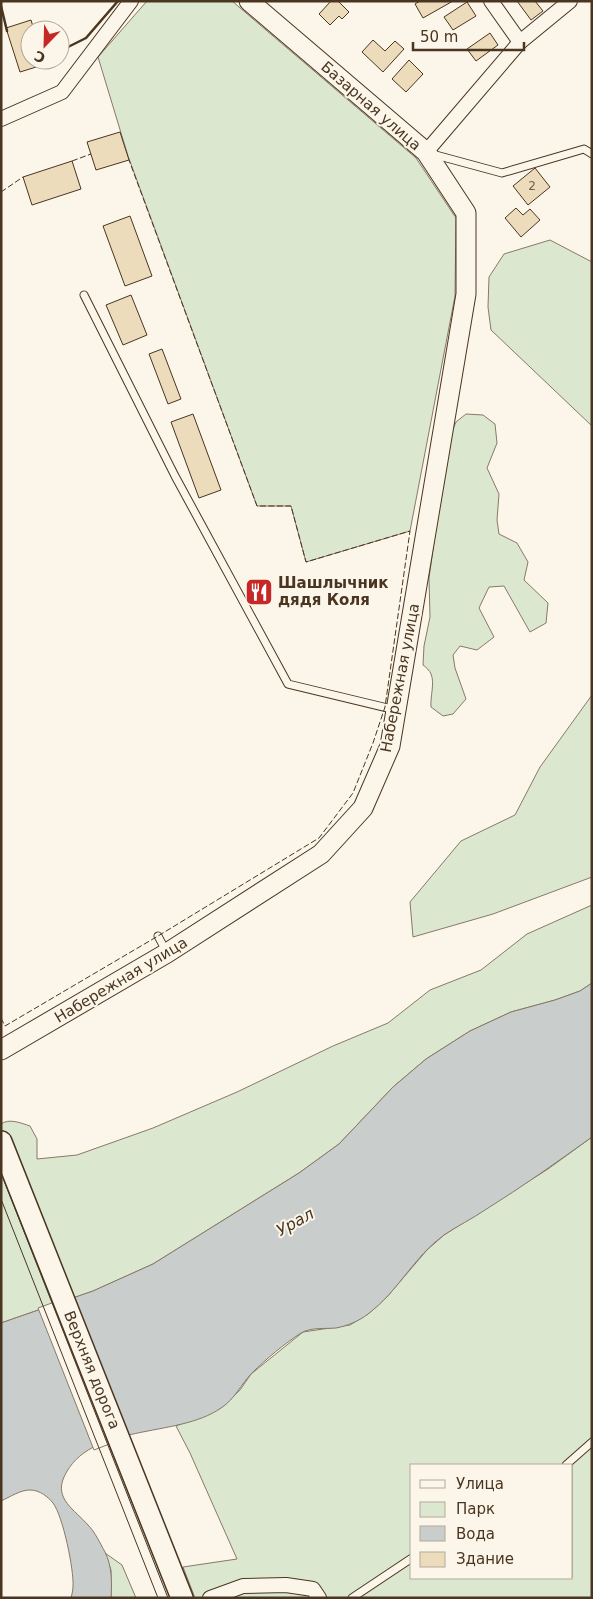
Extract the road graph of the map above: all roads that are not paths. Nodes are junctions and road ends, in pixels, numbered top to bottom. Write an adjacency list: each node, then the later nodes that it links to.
1 (131, 1): 6 (street)
2 (249, 1): 7 (main road, Базарная улица)
3 (492, 1): 5 (street)
4 (570, 1): 5 (street, Базарная улица)
5 (520, 42): 7 (street, Базарная улица)
6 (1, 119)
7 (426, 152): 8 (lane); 10 (main road, Набережная улица)
8 (592, 154)
9 (84, 295): 10 (lane)
10 (396, 710): 12 (main road, Набережная улица)
11 (158, 936): 12 (lane)
12 (167, 952): 13 (main road, Набережная улица)
13 (1, 1050)
14 (1, 1142): 18 (main road, Верхняя дорога)
15 (592, 1442): 16 (lane)
16 (567, 1464)
17 (410, 1559): 21 (lane)
18 (182, 1598)
19 (210, 1598): 20 (street)
20 (319, 1598)
21 (352, 1598)

